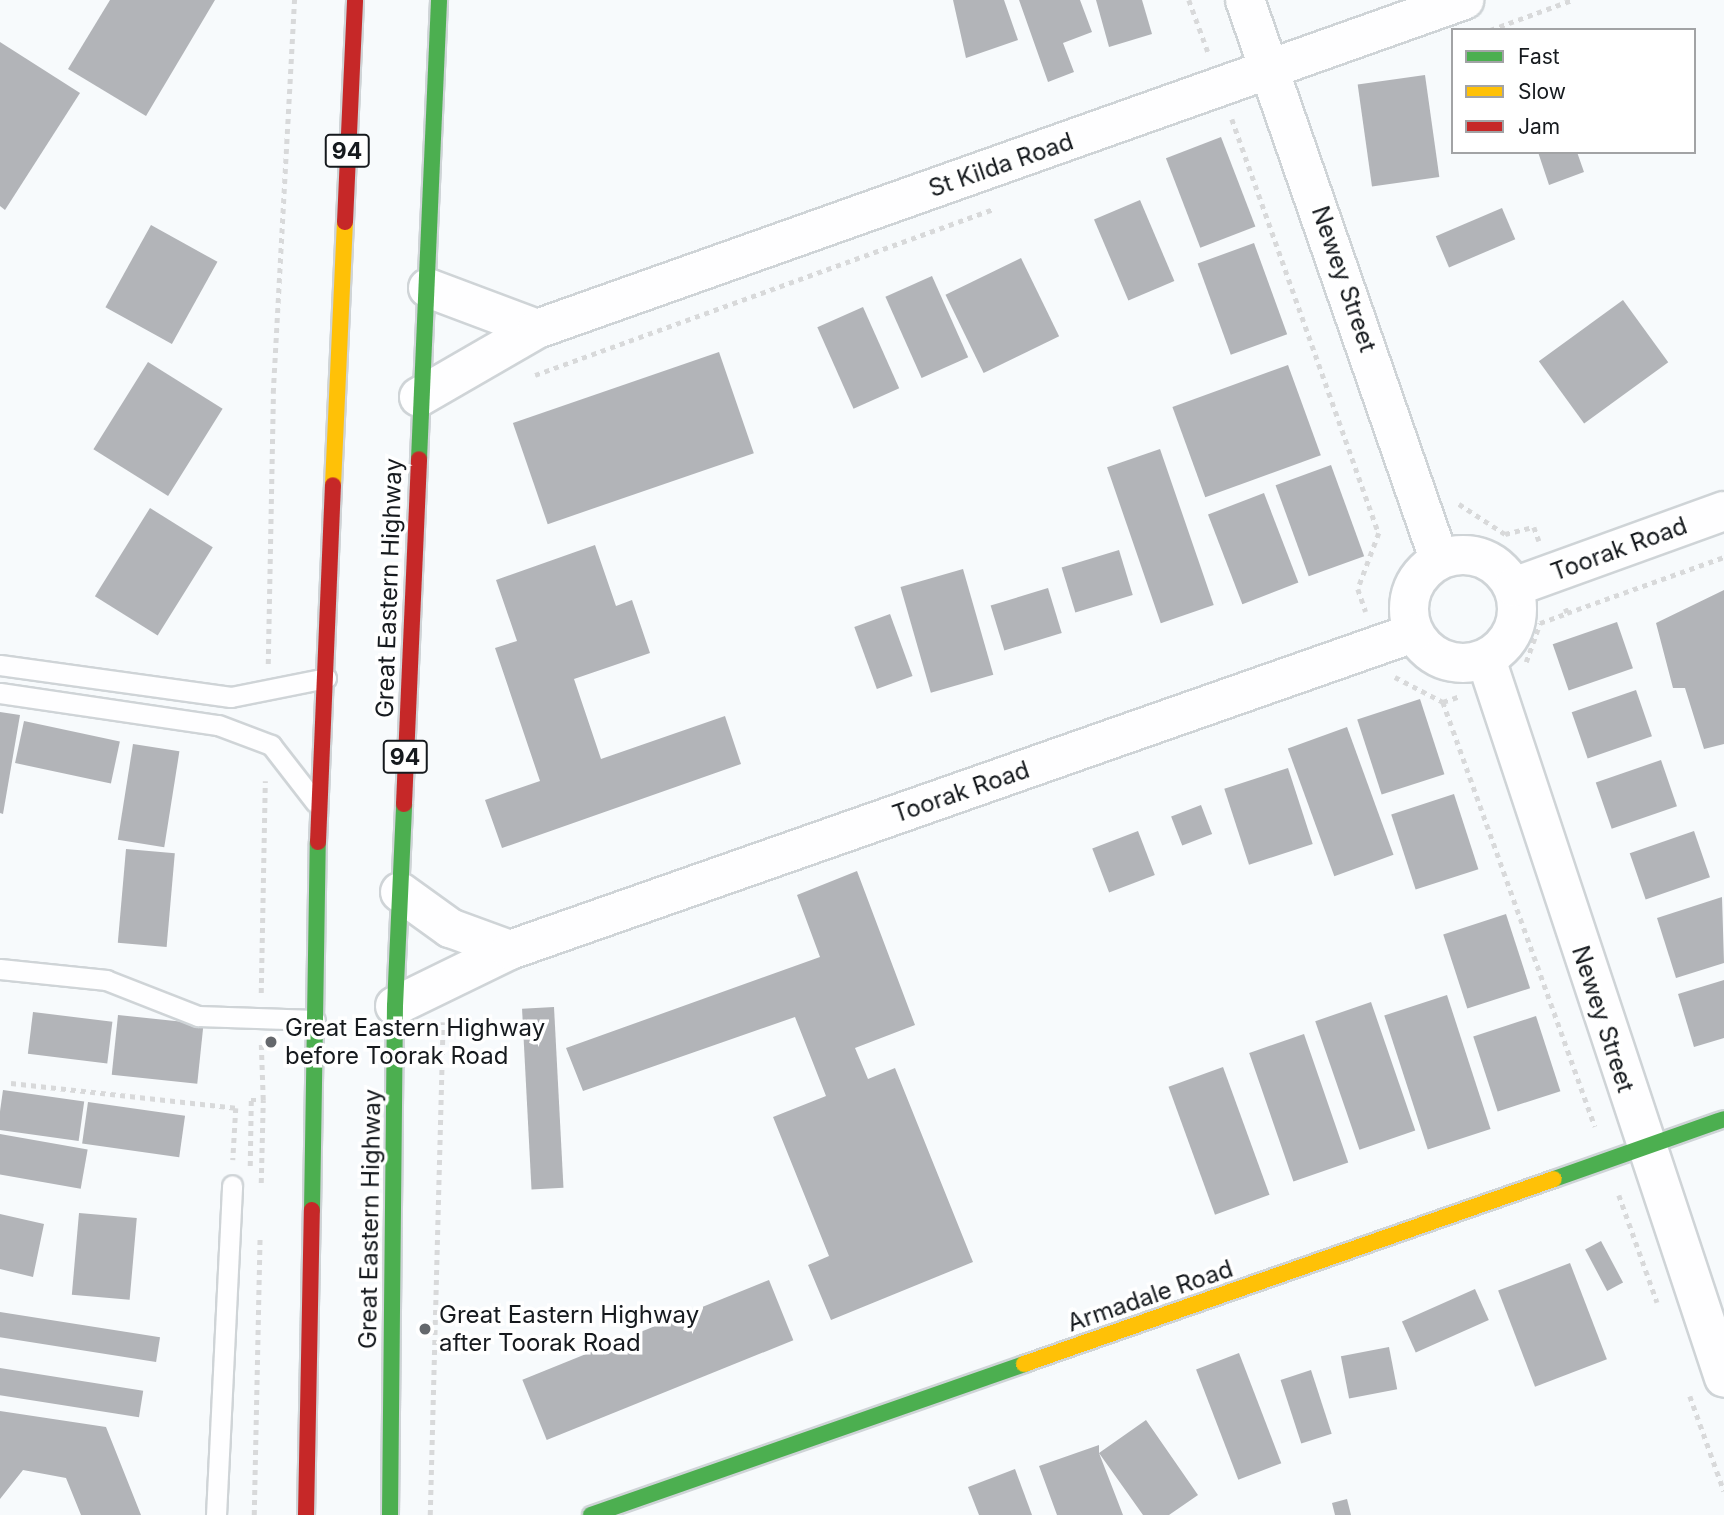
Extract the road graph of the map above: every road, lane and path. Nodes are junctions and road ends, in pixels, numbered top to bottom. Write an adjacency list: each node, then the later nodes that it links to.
1 (293, 0): 26 (path)
2 (355, 0): 25 (main road, 94)
3 (439, 0): 13 (main road, Great Eastern Highway / 94)
4 (1189, 0): 10 (path)
5 (1245, 0): 9 (street, Newey Street)
6 (1464, 0): 9 (street, St Kilda Road)
7 (1572, 0): 8 (path)
8 (1495, 28)
9 (1279, 87): 10 (street, St Kilda Road); 10 (path); 19 (street, Newey Street)
10 (1227, 105): 11 (path); 14 (street, St Kilda Road); 22 (path)
11 (1220, 127)
12 (998, 208): 15 (path)
13 (428, 288): 14 (street); 16 (main road, Great Eastern Highway / 94)
14 (537, 329): 16 (street, St Kilda Road)
15 (529, 378)
16 (419, 397): 30 (main road, Great Eastern Highway / 94)
17 (1724, 511): 20 (street, Toorak Road)
18 (1724, 557): 21 (path)
19 (1439, 559): 20 (street); 22 (street)
20 (1514, 587): 23 (street)
21 (1567, 613)
22 (1395, 639): 23 (street); 31 (street, Toorak Road); 41 (path)
23 (1486, 659): 40 (street, Newey Street)
24 (0, 665): 26 (lane)
25 (326, 678): 26 (lane); 29 (main road, 94)
26 (267, 690)
27 (0, 693): 28 (lane)
28 (266, 744): 29 (lane); 35 (path)
29 (319, 806): 36 (main road, 94)
30 (400, 892): 31 (street); 33 (main road, Great Eastern Highway / 94)
31 (510, 950): 33 (street, Toorak Road)
32 (0, 969): 35 (lane)
33 (395, 1006): 53 (main road, Great Eastern Highway / 94)
34 (443, 1015): 54 (path)
35 (260, 1018): 36 (lane); 38 (path)
36 (315, 1020): 52 (main road, 94)
37 (11, 1083): 43 (path)
38 (263, 1100): 42 (path); 44 (path)
39 (1724, 1119): 40 (main road, Armadale Road)
40 (1644, 1148): 41 (main road, Armadale Road); 47 (street, Newey Street)
41 (1607, 1161): 46 (path); 55 (main road, Armadale Road)
42 (250, 1175)
43 (232, 1185): 50 (lane)
44 (261, 1195)
45 (260, 1222): 51 (path)
46 (1659, 1309)
47 (1724, 1378)
48 (1687, 1387): 49 (path)
49 (1724, 1491)
50 (216, 1515)
51 (254, 1515)
52 (306, 1515)
53 (390, 1515)
54 (430, 1515)
55 (591, 1515)

